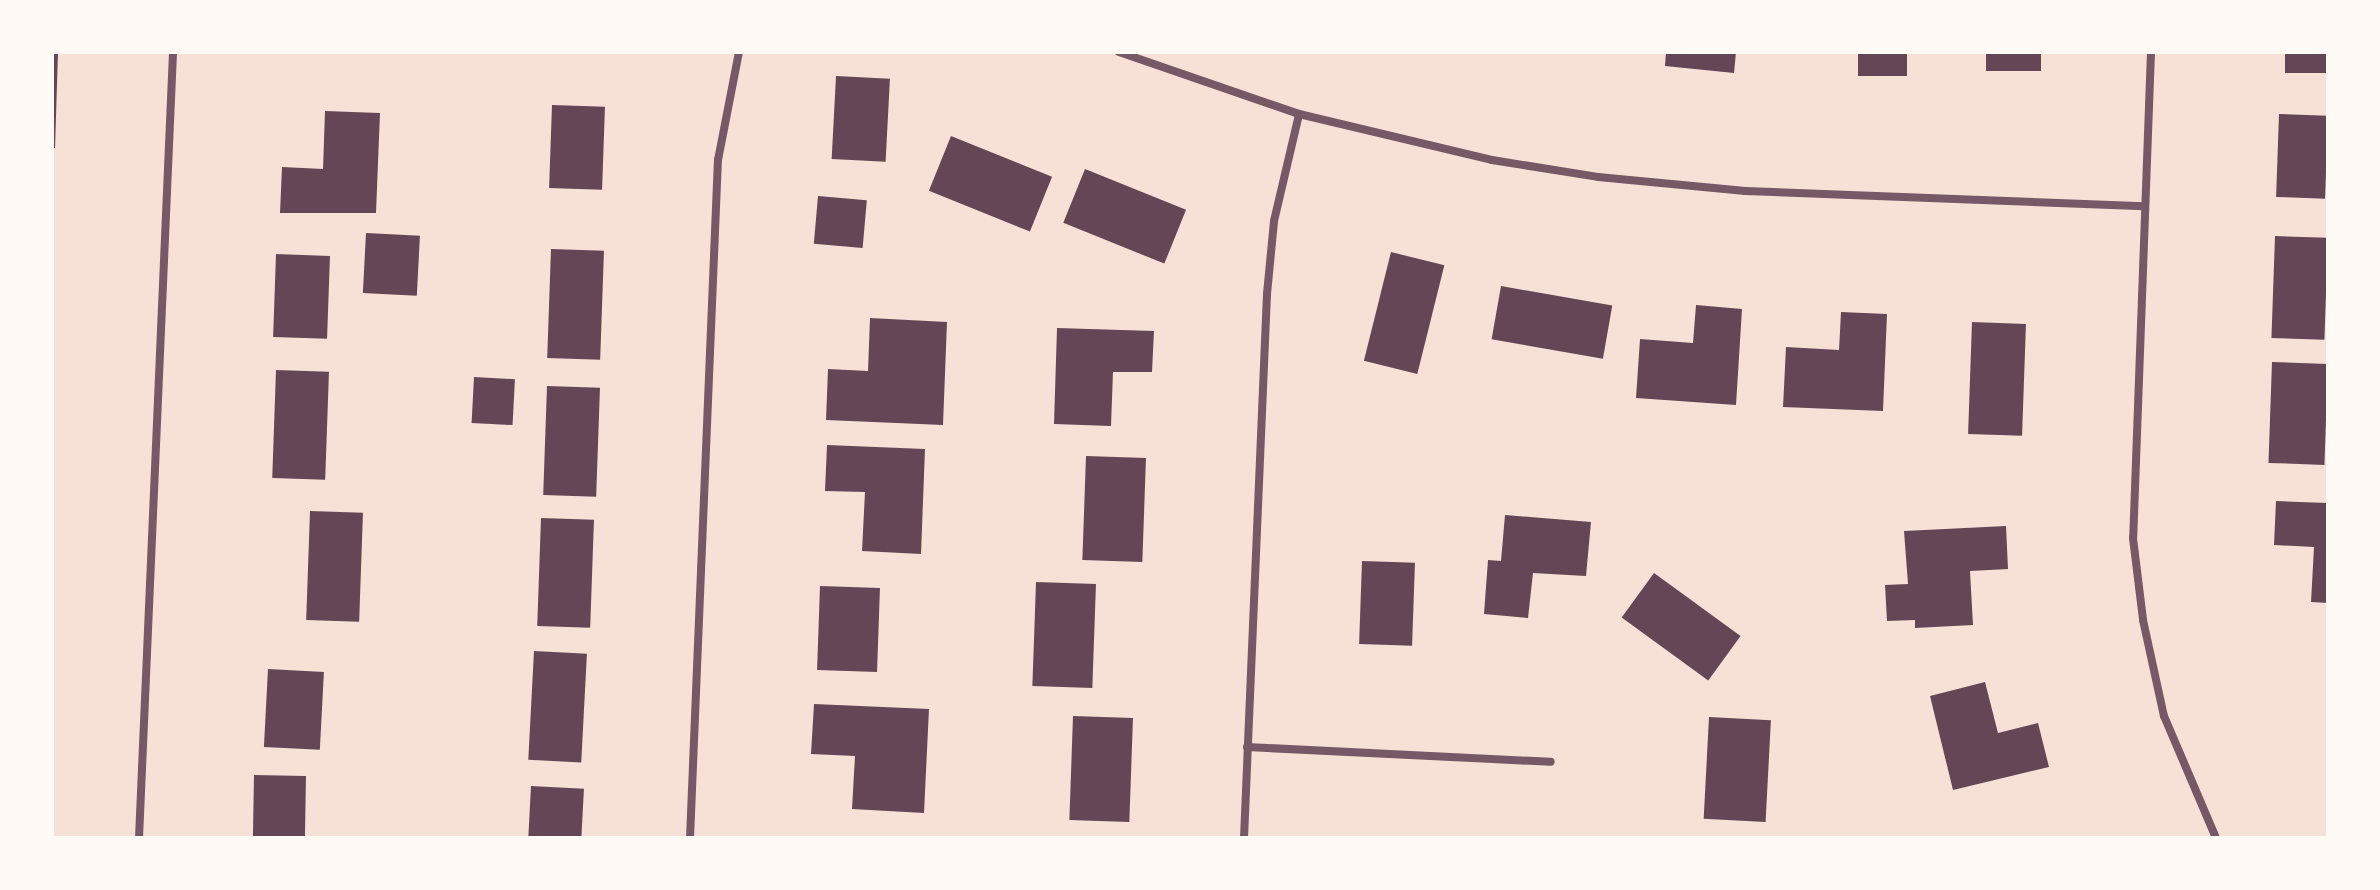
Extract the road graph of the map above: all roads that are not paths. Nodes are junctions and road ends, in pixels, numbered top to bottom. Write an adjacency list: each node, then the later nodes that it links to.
1 (173, 52): 9 (street)
2 (739, 52): 10 (street)
3 (1119, 52): 5 (street)
4 (2151, 52): 6 (street)
5 (1299, 114): 6 (street); 7 (street)
6 (2144, 206): 12 (street)
7 (1247, 747): 8 (street); 11 (street)
8 (1551, 762)
9 (139, 838)
10 (690, 838)
11 (1244, 838)
12 (2216, 838)

